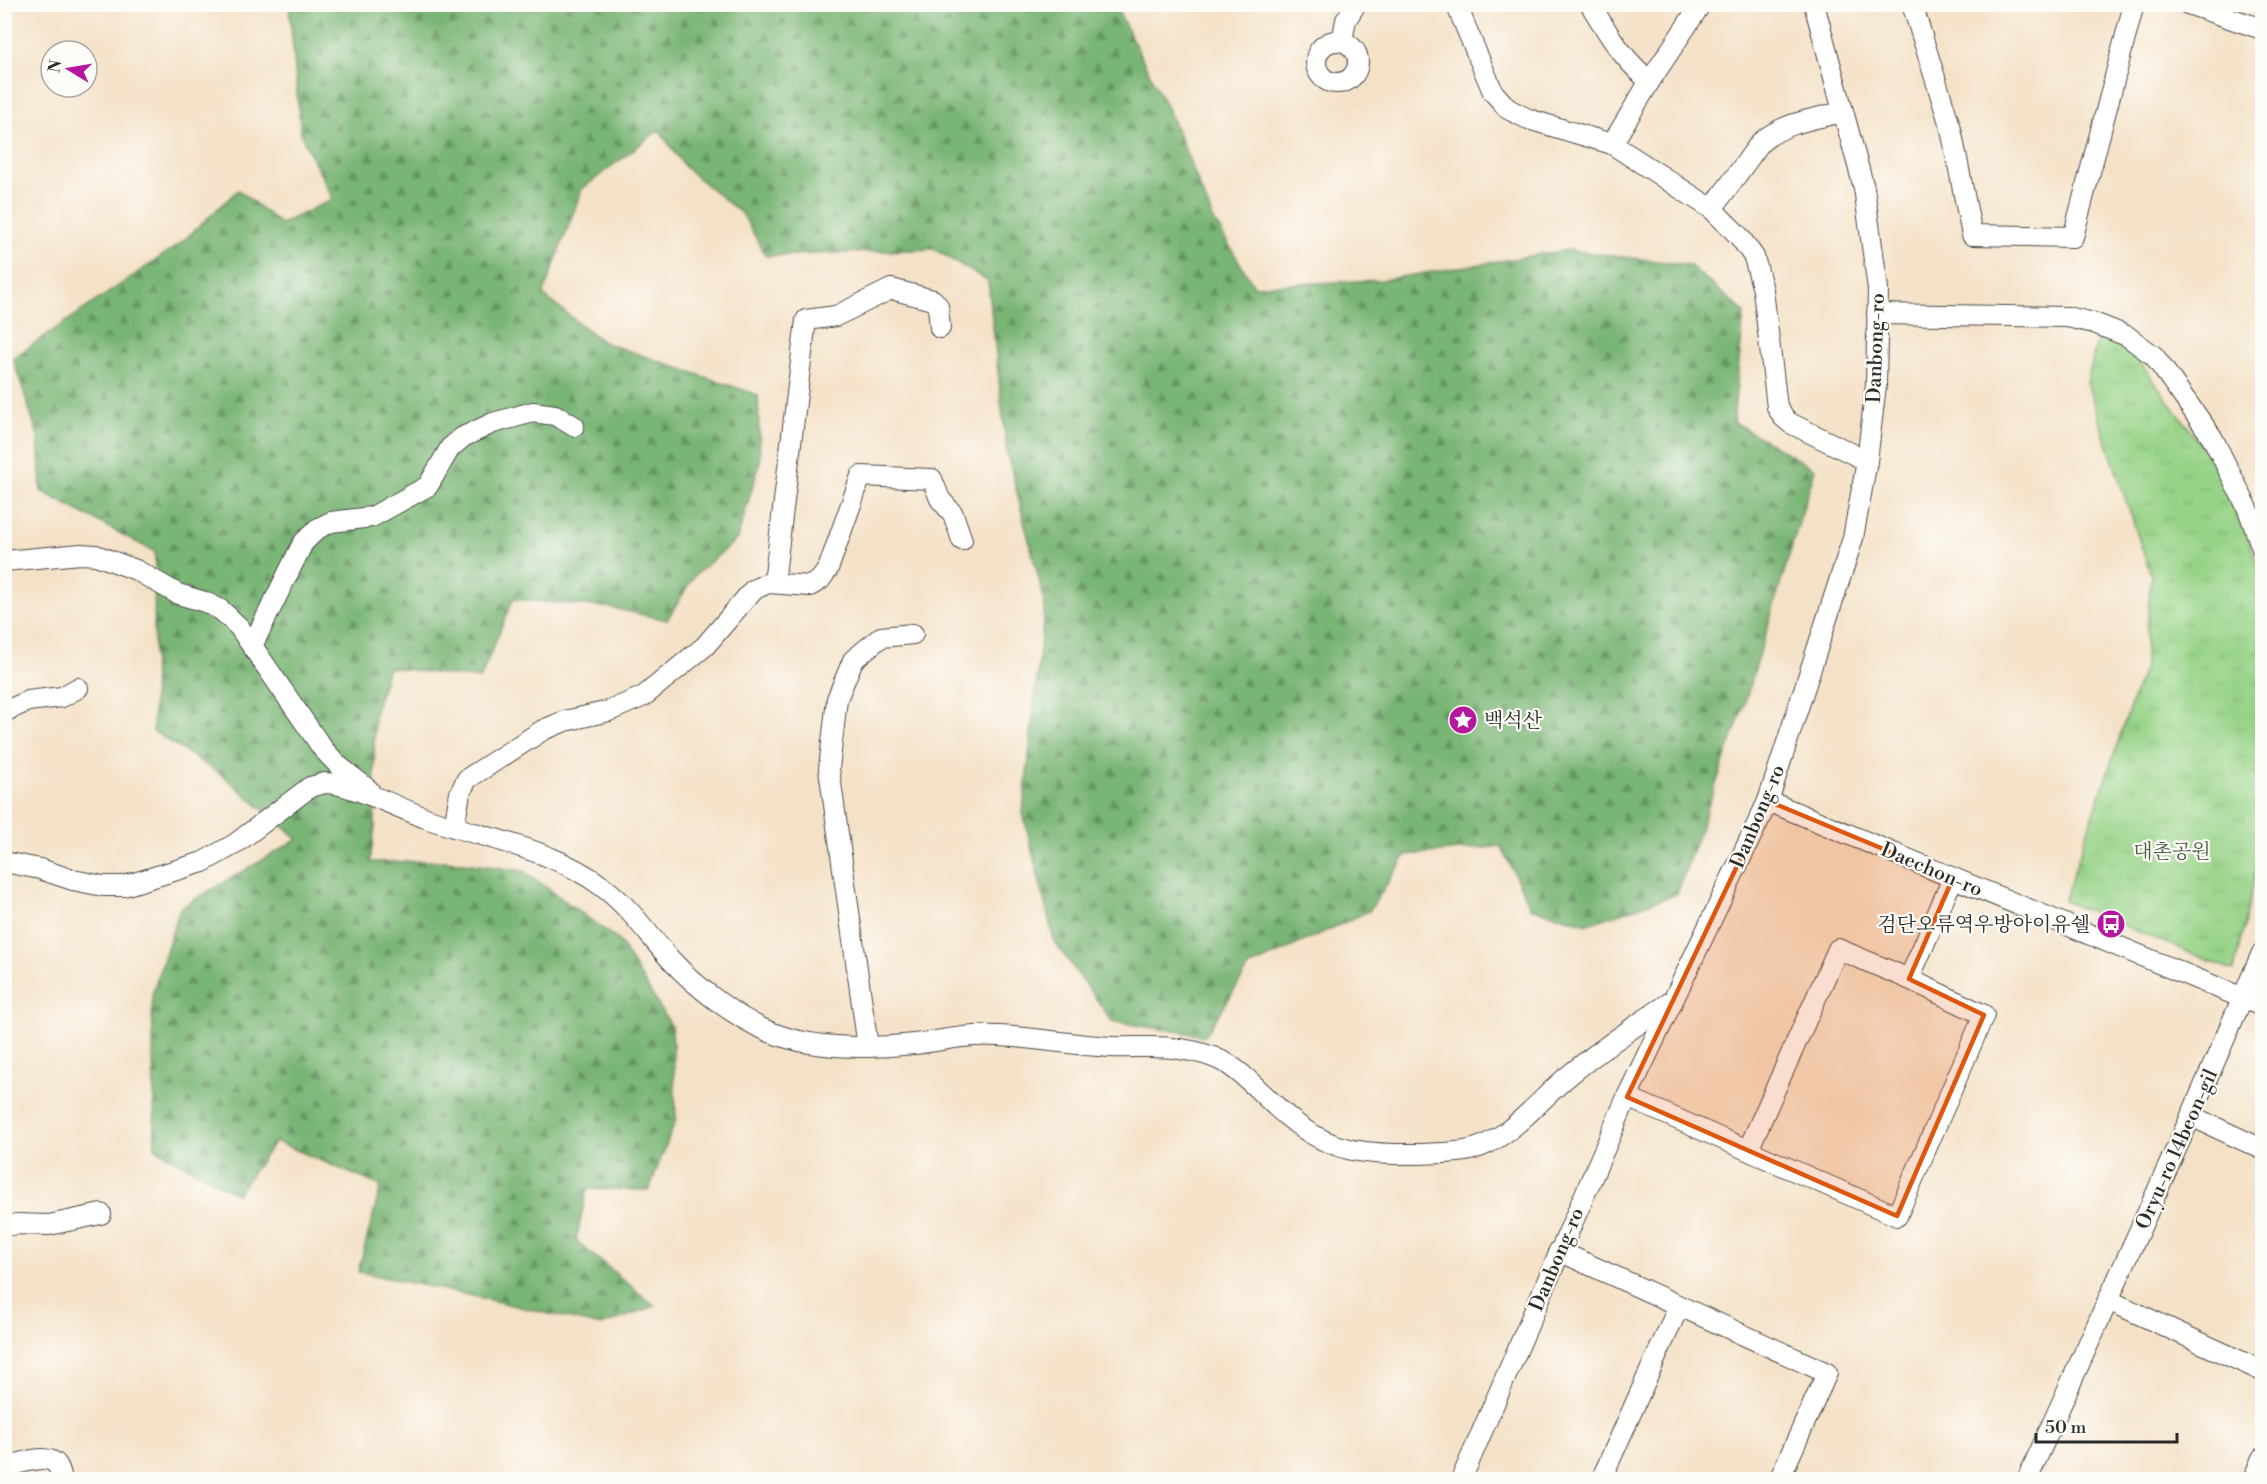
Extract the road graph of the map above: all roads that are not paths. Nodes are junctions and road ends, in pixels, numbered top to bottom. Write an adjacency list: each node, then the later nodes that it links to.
1 (1356, 4): 11 (street)
2 (1456, 4): 14 (street)
3 (1590, 4): 12 (street)
4 (1701, 4): 12 (street)
5 (1814, 4): 13 (street, Danbong-ro)
6 (1912, 4): 7 (street)
7 (2134, 4)
8 (2188, 4): 9 (street)
9 (2243, 13): 10 (street)
10 (2262, 29)
11 (1342, 41)
12 (1650, 81): 14 (street)
13 (1842, 112): 15 (street); 16 (street, Danbong-ro)
14 (1612, 144): 15 (street)
15 (1712, 209): 19 (street)
16 (1877, 314): 19 (street, Danbong-ro); 20 (street)
17 (940, 328): 23 (street)
18 (574, 426): 25 (street)
19 (1866, 460): 29 (street, Danbong-ro)
20 (2261, 539)
21 (962, 540): 23 (street)
22 (4, 561): 25 (street)
23 (774, 583): 30 (street)
24 (913, 634): 38 (street)
25 (252, 646): 28 (street)
26 (78, 688): 27 (street)
27 (4, 712)
28 (383, 801): 30 (street); 31 (street)
29 (1768, 801): 32 (street, Daechon-ro); 36 (street, Danbong-ro)
30 (454, 827): 38 (street)
31 (4, 862)
32 (1953, 878): 34 (street); 35 (street, Daechon-ro)
33 (2262, 953): 35 (street, Oryu-ro 14beon-gil)
34 (1909, 980): 42 (street); 42 (street)
35 (2243, 998): 37 (street, Daechon-ro); 40 (street, Oryu-ro 14beon-gil)
36 (1672, 1000): 38 (street); 39 (street, Danbong-ro)
37 (2262, 1006)
38 (868, 1047)
39 (1627, 1096): 42 (street); 45 (street, Danbong-ro)
40 (2191, 1116): 41 (street); 46 (street, Oryu-ro 14beon-gil)
41 (2262, 1149)
42 (1748, 1150)
43 (101, 1214): 44 (street)
44 (4, 1226)
45 (1559, 1251): 47 (street); 53 (street, Danbong-ro)
46 (2108, 1300): 48 (street); 51 (street, Oryu-ro 14beon-gil)
47 (1679, 1306): 54 (street); 55 (street)
48 (2262, 1371)
49 (2262, 1458): 56 (street)
50 (4, 1468): 52 (street)
51 (2030, 1478)
52 (62, 1479)
53 (1461, 1479)
54 (1601, 1479)
55 (1779, 1479)
56 (2253, 1479)

